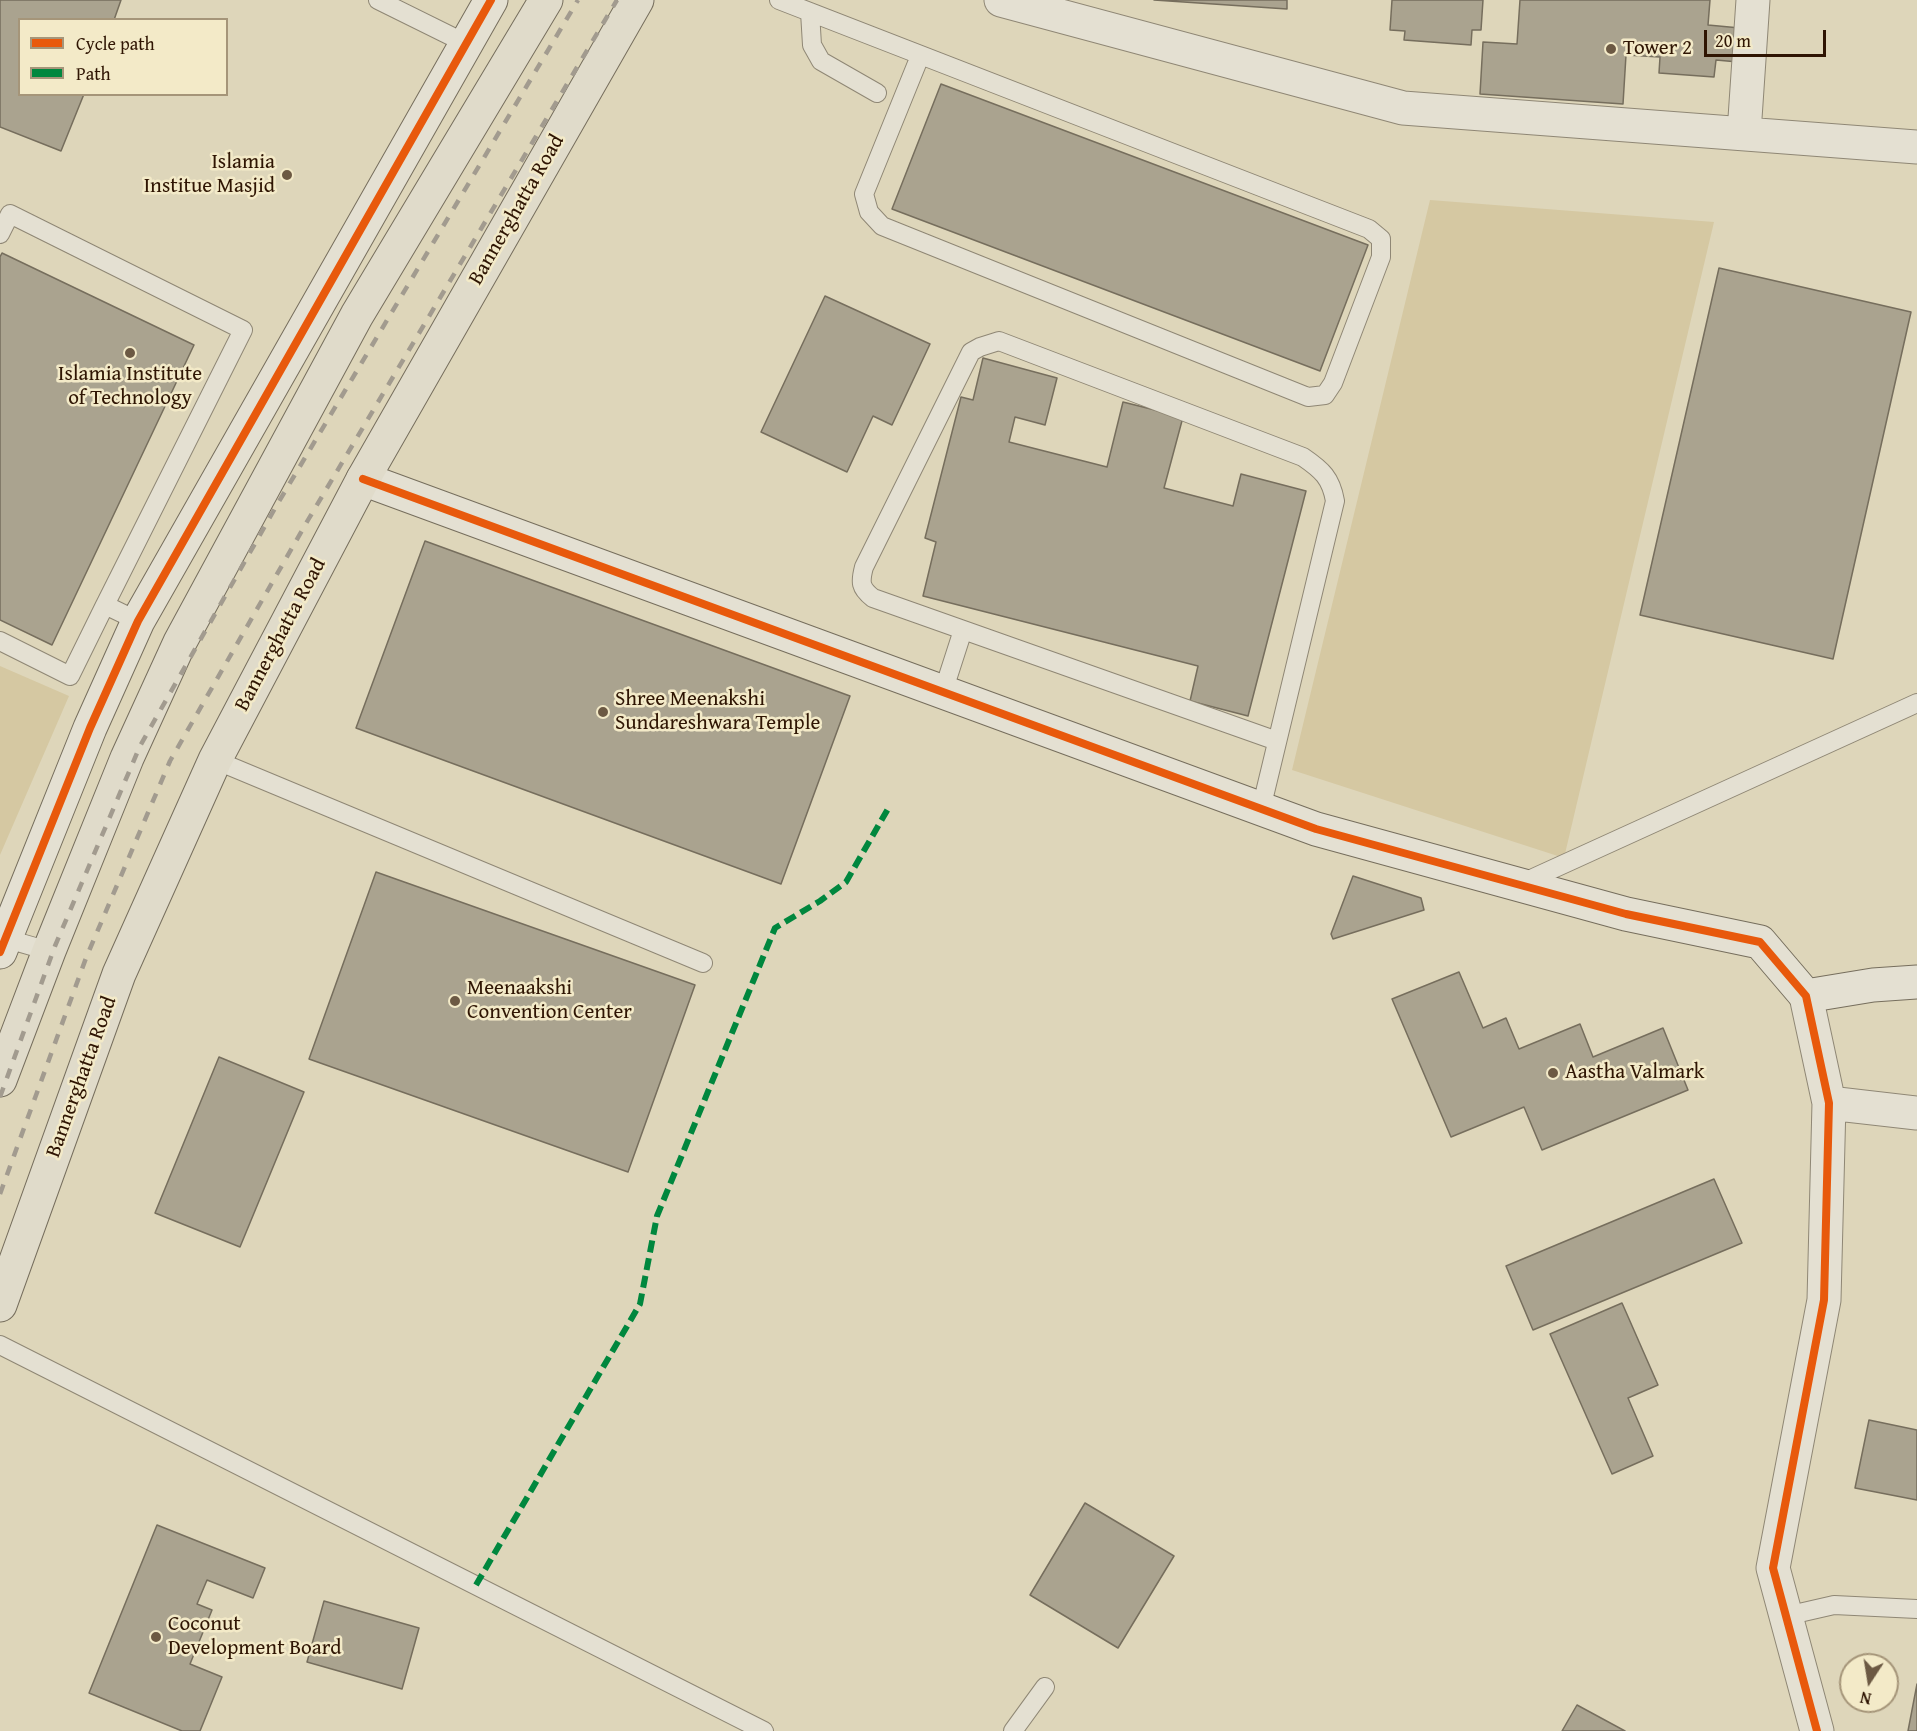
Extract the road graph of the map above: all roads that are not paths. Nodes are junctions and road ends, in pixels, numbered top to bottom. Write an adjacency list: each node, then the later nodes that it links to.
1 (378, 0): 9 (lane)
2 (491, 0): 9 (street)
3 (546, 0): 27 (main road)
4 (637, 0): 15 (main road, Bannerghatta Road)
5 (779, 0): 8 (lane)
6 (1001, 0): 12 (street)
7 (1753, 0): 12 (street)
8 (810, 12): 10 (lane); 11 (lane)
9 (467, 44): 17 (street)
10 (920, 56): 10 (lane)
11 (877, 93)
12 (1744, 133): 13 (street)
13 (1917, 147)
14 (0, 234): 16 (lane)
15 (363, 479): 20 (street); 23 (main road, Bannerghatta Road)
16 (105, 605): 17 (lane); 19 (lane)
17 (138, 621): 26 (street)
18 (963, 630): 20 (lane); 22 (lane); 22 (lane)
19 (0, 641)
20 (944, 692): 24 (street)
21 (1917, 703): 25 (lane)
22 (1277, 741): 24 (lane)
23 (215, 760): 28 (lane); 36 (main road, Bannerghatta Road)
24 (1261, 809): 25 (street)
25 (1517, 885): 32 (street)
26 (2, 942): 27 (lane)
27 (49, 951): 33 (main road)
28 (703, 963)
29 (1917, 968): 31 (street)
30 (1917, 982): 31 (street)
31 (1873, 985): 32 (street)
32 (1806, 996): 34 (street)
33 (0, 1080)
34 (1829, 1103): 35 (street); 39 (street)
35 (1917, 1113)
36 (0, 1305)
37 (0, 1345): 41 (lane)
38 (1917, 1609): 39 (lane)
39 (1786, 1616): 43 (street)
40 (1045, 1687): 42 (lane)
41 (764, 1731)
42 (1013, 1731)
43 (1817, 1731)

